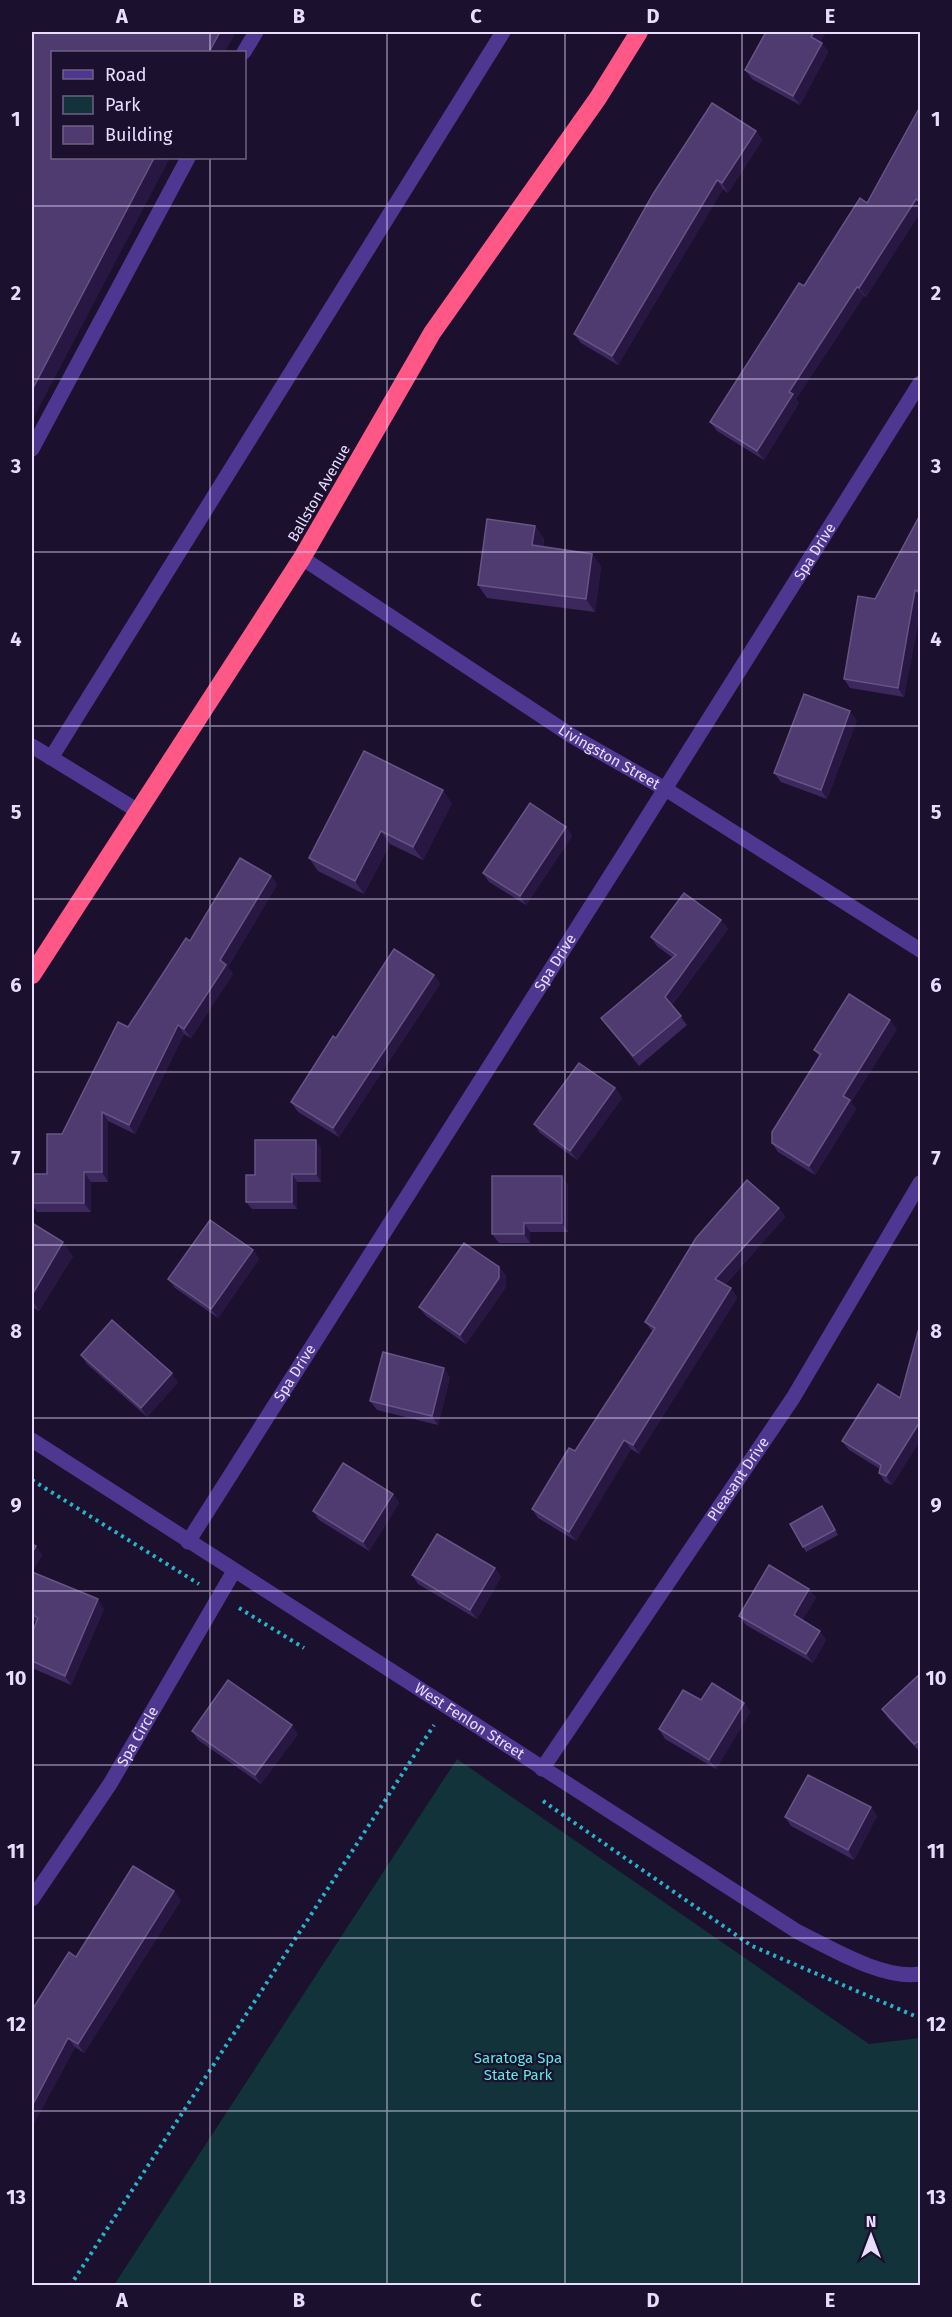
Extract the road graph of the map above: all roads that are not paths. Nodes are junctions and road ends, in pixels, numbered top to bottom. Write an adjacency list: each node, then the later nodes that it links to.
1 (256, 32): 4 (street)
2 (503, 32): 10 (street)
3 (639, 32): 8 (highway, Ballston Avenue)
4 (245, 51)
5 (187, 159): 7 (street)
6 (921, 383): 11 (street, Spa Drive)
7 (32, 449)
8 (302, 558): 11 (street, Livingston Street); 12 (highway, Ballston Avenue)
9 (32, 746): 10 (street)
10 (51, 758): 12 (street)
11 (667, 790): 13 (street, Livingston Street); 17 (street, Spa Drive)
12 (138, 811): 14 (highway, Ballston Avenue)
13 (921, 950)
14 (32, 975)
15 (921, 1183): 19 (street, Pleasant Drive)
16 (32, 1440): 17 (street, West Fenlon Street)
17 (188, 1542): 18 (street, West Fenlon Street)
18 (234, 1571): 19 (street, West Fenlon Street); 20 (street, Spa Circle)
19 (542, 1769): 22 (street, West Fenlon Street)
20 (32, 1899)
21 (921, 1961): 22 (street)
22 (916, 1975)

